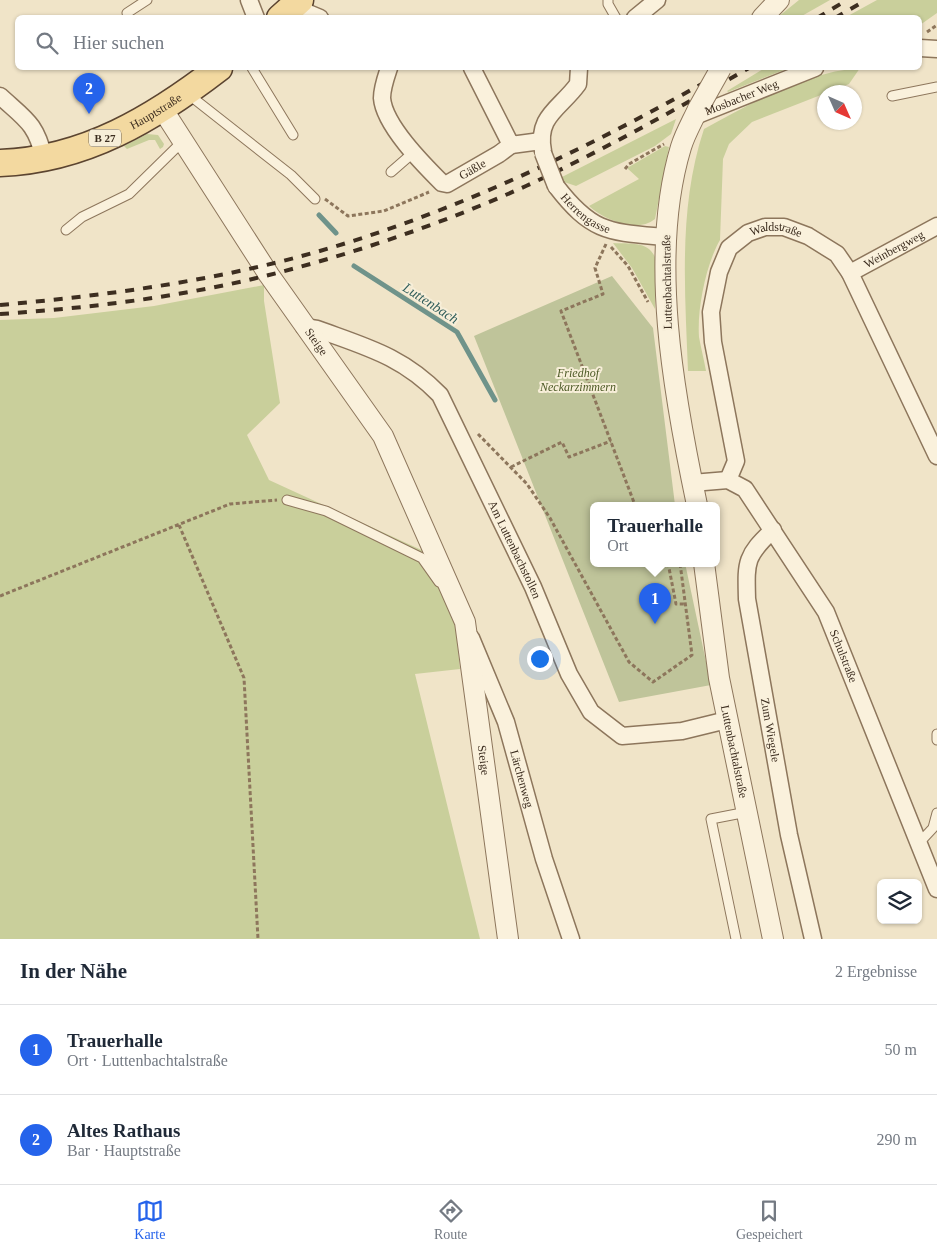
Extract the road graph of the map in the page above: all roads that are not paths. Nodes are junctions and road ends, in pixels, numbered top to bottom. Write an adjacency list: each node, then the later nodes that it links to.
1 (147, 0): 7 (lane)
2 (249, 0): 8 (street)
3 (608, 0): 10 (lane)
4 (657, 0): 11 (street)
5 (779, 0): 12 (street)
6 (292, 7): 9 (street)
7 (127, 13)
8 (255, 15)
9 (313, 15)
10 (614, 15)
11 (639, 15)
12 (765, 15)
13 (922, 48): 14 (street)
14 (937, 49)
15 (216, 70): 23 (main road, Hauptstraße / B 27)
16 (253, 70): 28 (lane)
17 (389, 70): 32 (street, Gäßle)
18 (473, 70): 30 (street)
19 (578, 70): 31 (street)
20 (720, 70): 27 (street, Luttenbachtalstraße, bridge)
21 (810, 70): 27 (street, Mosbacher Weg)
22 (937, 87): 25 (lane)
23 (187, 93): 26 (main road, Hauptstraße / B 27); 36 (lane)
24 (0, 96): 33 (street)
25 (892, 96)
26 (163, 110): 29 (street, Steige); 33 (main road, Hauptstraße / B 27)
27 (696, 112): 39 (street, Luttenbachtalstraße)
28 (293, 135)
29 (183, 141): 38 (lane); 41 (street, Steige)
30 (511, 145): 31 (street, Gäßle); 32 (street, Gäßle)
31 (542, 147): 39 (street, Herrengasse, bridge)
32 (414, 152): 35 (lane)
33 (44, 158): 34 (main road, Hauptstraße / B 27)
34 (0, 163)
35 (391, 172)
36 (315, 199)
37 (937, 226): 40 (street, Weinbergweg)
38 (66, 230)
39 (665, 237): 44 (street, Luttenbachtalstraße)
40 (850, 272): 42 (street, Waldstraße); 43 (street, Waldstraße)
41 (304, 327): 49 (street, Steige); 51 (street, Am Luttenbachstollen)
42 (937, 456)
43 (728, 480): 44 (street); 47 (street, Schulstraße)
44 (692, 483): 46 (street, Luttenbachtalstraße)
45 (287, 500): 49 (lane, Steige)
46 (696, 502)
47 (774, 530): 56 (street, Schulstraße); 62 (street, Zum Wiegele)
48 (705, 567): 51 (street, Luttenbachtalstraße)
49 (449, 585): 50 (street, Steige)
50 (465, 622): 58 (street, Steige); 59 (street, Lärchenweg)
51 (727, 720): 54 (street, Luttenbachtalstraße)
52 (937, 734): 53 (lane)
53 (937, 740)
54 (747, 812): 60 (lane); 61 (street, Luttenbachtalstraße)
55 (937, 813): 56 (lane)
56 (918, 844): 57 (street, Schulstraße)
57 (937, 889)
58 (508, 939)
59 (571, 939)
60 (736, 939)
61 (773, 939)
62 (813, 939)

